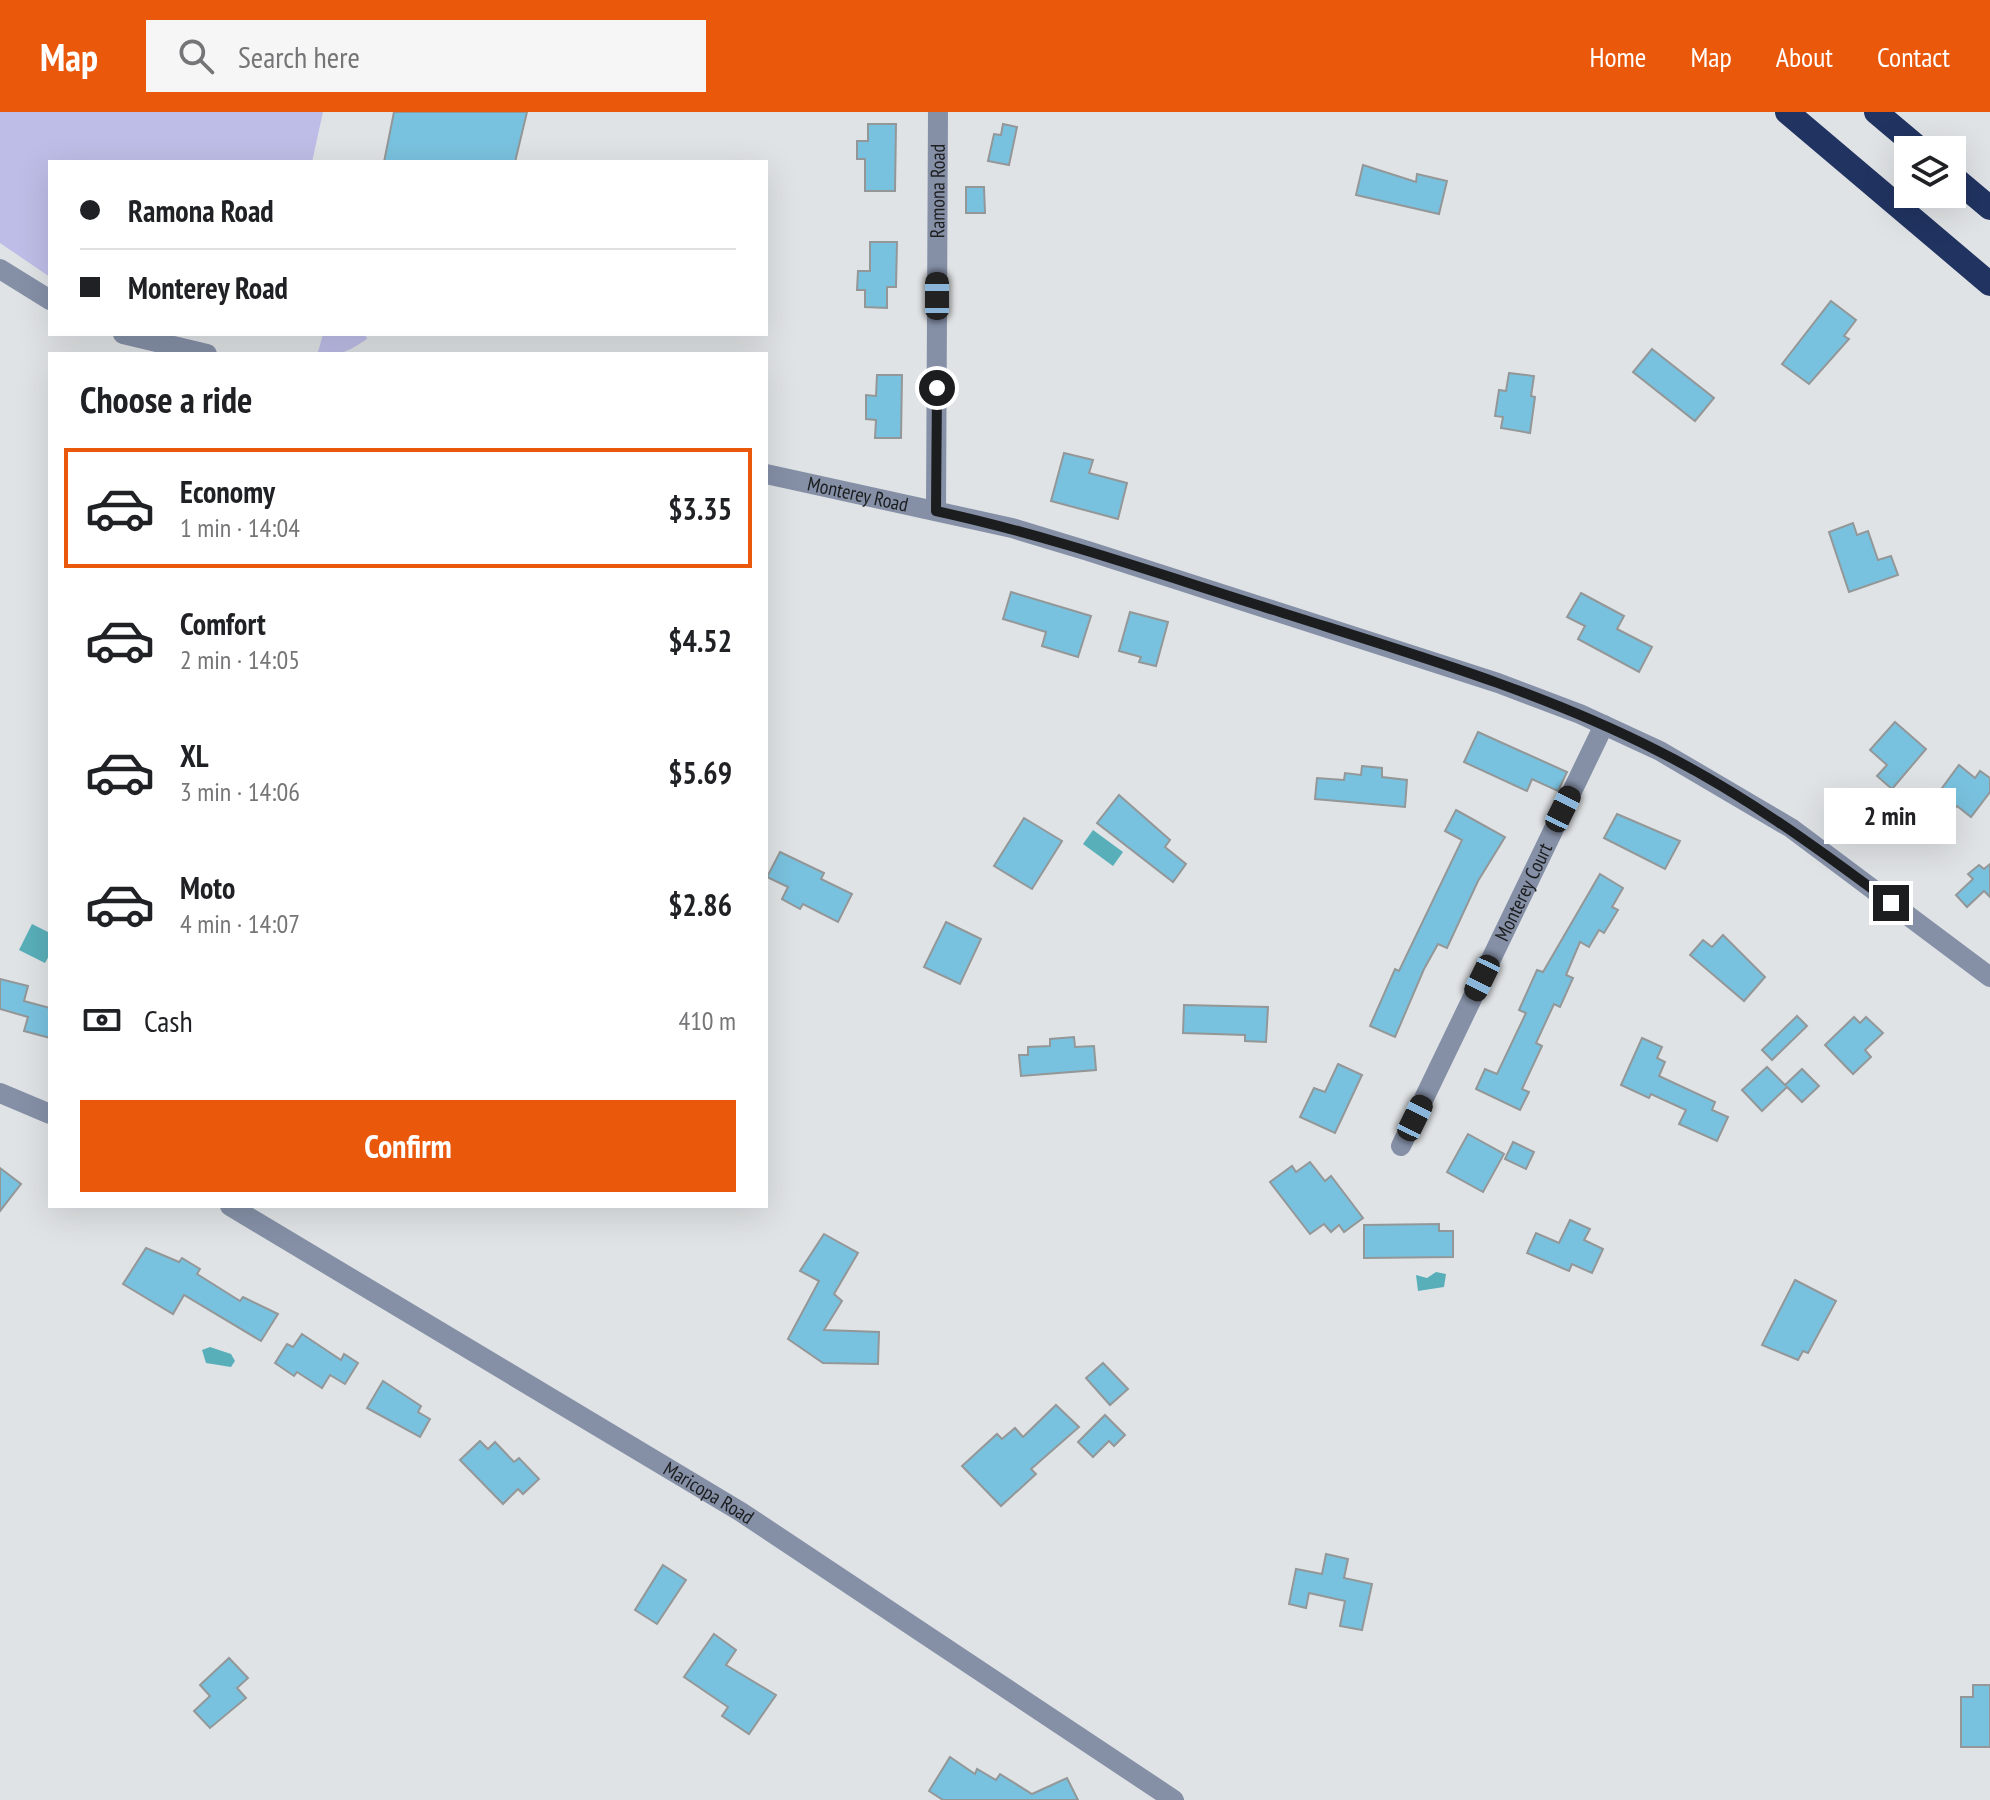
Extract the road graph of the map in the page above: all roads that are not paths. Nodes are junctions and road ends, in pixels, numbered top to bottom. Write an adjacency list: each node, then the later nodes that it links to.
1 (938, 112): 13 (street, Ramona Road)
2 (1787, 112): 8 (highway)
3 (1876, 112): 4 (highway)
4 (1904, 136)
5 (1966, 188): 6 (highway)
6 (1990, 208)
7 (0, 269): 9 (street)
8 (1989, 284)
9 (48, 299)
10 (131, 336): 11 (street)
11 (199, 352)
12 (768, 474): 13 (street, Monterey Road)
13 (936, 511): 14 (street, Monterey Road)
14 (1604, 725): 15 (street, Monterey Road); 18 (street, Monterey Court)
15 (1990, 977)
16 (0, 1093): 17 (street)
17 (48, 1113)
18 (1401, 1146)
19 (233, 1208): 20 (street, Maricopa Road)
20 (1174, 1800)

